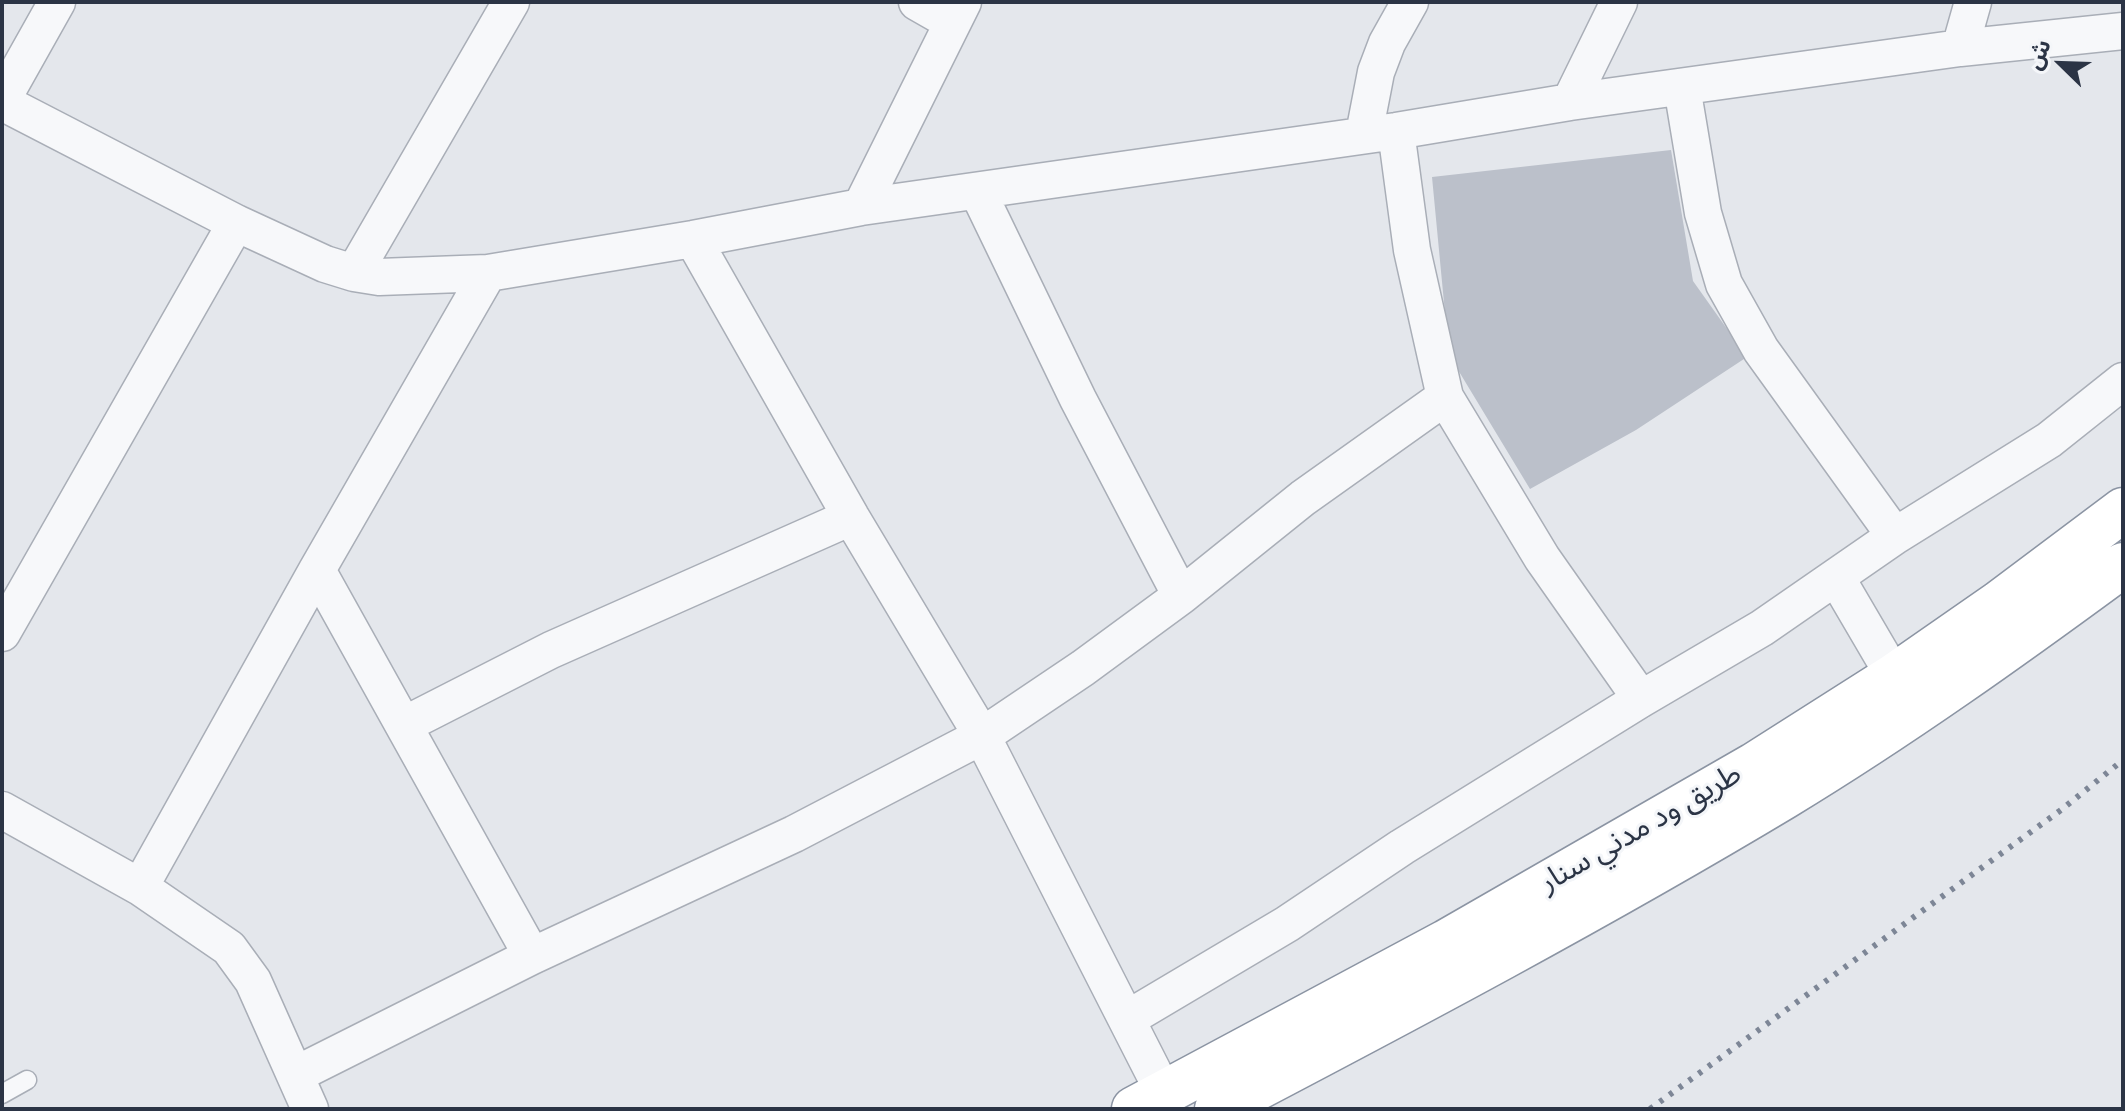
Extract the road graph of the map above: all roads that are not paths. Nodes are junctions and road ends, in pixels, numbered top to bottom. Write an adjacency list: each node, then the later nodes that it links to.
1 (57, 2): 11 (street)
2 (511, 2): 18 (street)
3 (917, 2): 7 (street)
4 (1410, 2): 13 (street)
5 (1619, 2): 12 (street)
6 (1973, 2): 9 (street)
7 (958, 12): 15 (street)
8 (2123, 31): 9 (street)
9 (1960, 48): 10 (street)
10 (1682, 87): 12 (street); 24 (street)
11 (2, 101): 16 (street)
12 (1570, 102): 13 (street)
13 (1380, 132): 14 (street); 21 (street)
14 (978, 192): 15 (street); 28 (street)
15 (861, 207): 17 (street)
16 (236, 223): 18 (street); 29 (street)
17 (693, 239): 19 (street); 23 (street)
18 (354, 273): 19 (street)
19 (488, 273): 26 (street)
20 (2123, 381): 24 (street)
21 (1445, 397): 28 (street); 31 (street)
22 (2123, 510): 30 (highway, طريق ود مدني سنار)
23 (851, 517): 32 (street); 33 (street)
24 (1895, 536): 27 (street)
25 (2123, 565): 43 (highway, طريق ود مدني سنار)
26 (317, 570): 32 (street); 35 (street)
27 (1836, 577): 30 (street); 31 (street)
28 (1181, 596): 33 (street)
29 (2, 633)
30 (1894, 676): 41 (highway, طريق ود مدني سنار)
31 (1641, 699): 37 (street)
32 (404, 725): 36 (street)
33 (982, 736): 36 (street); 37 (street)
34 (2, 810): 35 (street)
35 (140, 887): 38 (street)
36 (532, 956): 38 (street)
37 (1127, 1019): 41 (street)
38 (295, 1075): 42 (street)
39 (27, 1080): 40 (lane)
40 (2, 1094)
41 (1149, 1101)
42 (310, 1109)
43 (1217, 1109)

